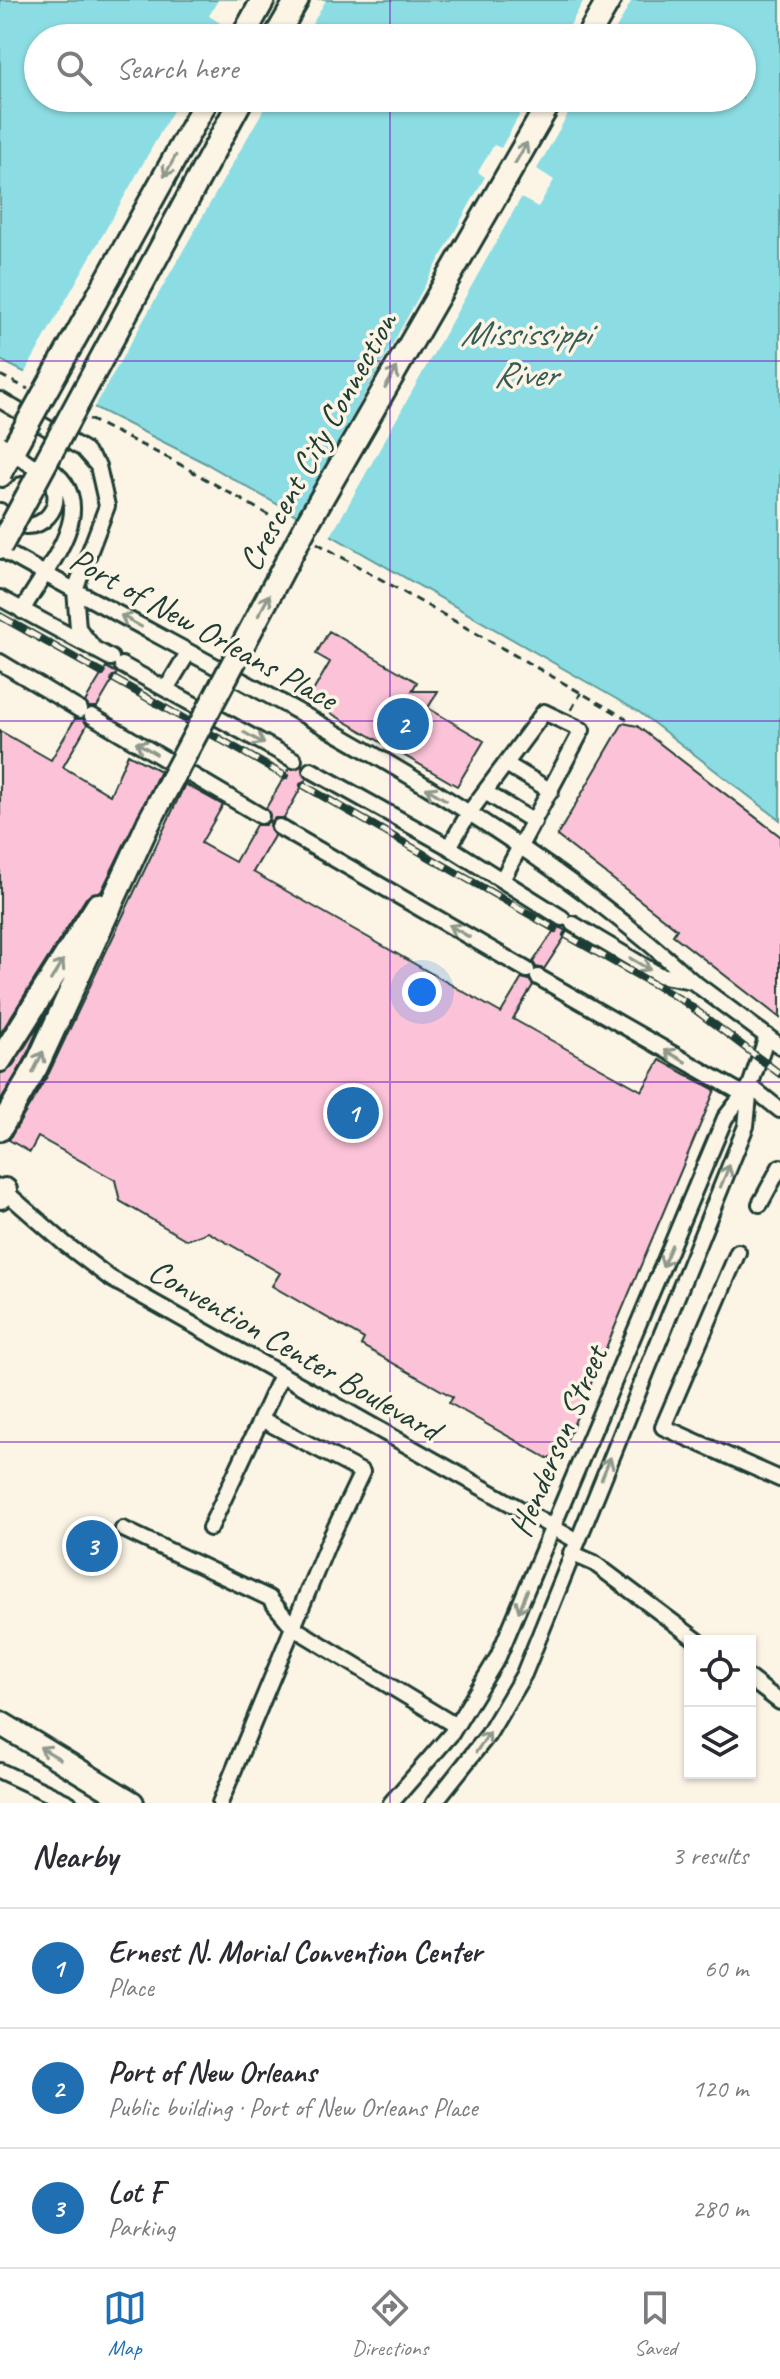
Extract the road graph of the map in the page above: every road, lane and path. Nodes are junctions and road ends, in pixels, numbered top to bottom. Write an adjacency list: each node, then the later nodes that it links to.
1 (263, 0): 4 (highway)
2 (297, 0): 5 (highway)
3 (609, 0): 6 (highway)
4 (250, 24)
5 (283, 24)
6 (595, 24)
7 (200, 112): 12 (highway, one-way to 12, bridge)
8 (234, 112): 15 (highway, bridge)
9 (544, 112): 33 (highway, Crescent City Connection, one-way to 9, bridge)
10 (0, 400): 17 (street)
11 (1, 444): 14 (street, bridge)
12 (0, 473)
13 (0, 482): 16 (street, bridge)
14 (0, 511)
15 (0, 548): 16 (street, Port of New Orleans Place)
16 (43, 573): 17 (street, Port of New Orleans Place); 19 (street)
17 (75, 590): 20 (street); 21 (street, Port of New Orleans Place, one-way to 17)
18 (0, 598): 19 (street)
19 (22, 611): 20 (street)
20 (95, 650): 23 (street)
21 (188, 653): 23 (street); 31 (street, Port of New Orleans Place, one-way to 21)
22 (0, 662): 32 (street, one-way to 22)
23 (166, 689): 26 (street, one-way to 26)
24 (581, 693): 25 (path)
25 (564, 722): 27 (street); 29 (street)
26 (294, 760)
27 (506, 764): 29 (street); 30 (street)
28 (311, 770): 36 (street, Port of New Orleans Place)
29 (551, 791): 34 (street)
30 (485, 792): 31 (street); 34 (street)
31 (469, 813): 36 (street); 37 (street, Port of New Orleans Place)
32 (261, 816)
33 (149, 822): 42 (highway, one-way to 33); 45 (highway, one-way to 33)
34 (534, 822): 37 (street)
35 (279, 827): 43 (street, one-way to 35)
36 (449, 847): 38 (street, Port of New Orleans Place)
37 (520, 848): 38 (street); 39 (street, Port of New Orleans Place)
38 (502, 880): 39 (street, Port of New Orleans Place, one-way to 39)
39 (692, 981): 40 (street, Port of New Orleans Place)
40 (767, 1036): 41 (street, Port of New Orleans Place); 43 (street, Henderson Street)
41 (780, 1046)
42 (0, 1060)
43 (746, 1090): 44 (street); 49 (street, Henderson Street); 50 (street, Henderson Street, one-way to 43)
44 (780, 1110)
45 (0, 1129)
46 (780, 1167): 48 (street)
47 (2, 1191): 52 (street, Convention Center Boulevard)
48 (760, 1204)
49 (686, 1212): 50 (street); 57 (street, Henderson Street, one-way to 57)
50 (707, 1220): 58 (street, Henderson Street, one-way to 50)
51 (738, 1252): 54 (street)
52 (281, 1375): 53 (street); 57 (street, Convention Center Boulevard)
53 (261, 1419): 55 (street); 59 (street)
54 (780, 1479)
55 (210, 1528)
56 (123, 1529): 59 (street)
57 (553, 1529): 58 (street, Convention Center Boulevard); 64 (street, Henderson Street, one-way to 64)
58 (574, 1547): 60 (street, Convention Center Boulevard); 70 (street, Henderson Street, one-way to 58)
59 (294, 1628): 64 (street); 68 (street)
60 (690, 1635)
61 (756, 1684): 62 (street)
62 (780, 1702)
63 (0, 1723): 67 (highway, one-way to 63)
64 (456, 1726): 69 (street, Henderson Street)
65 (0, 1771): 66 (street)
66 (69, 1803)
67 (132, 1803)
68 (220, 1803)
69 (391, 1803)
70 (434, 1803)

